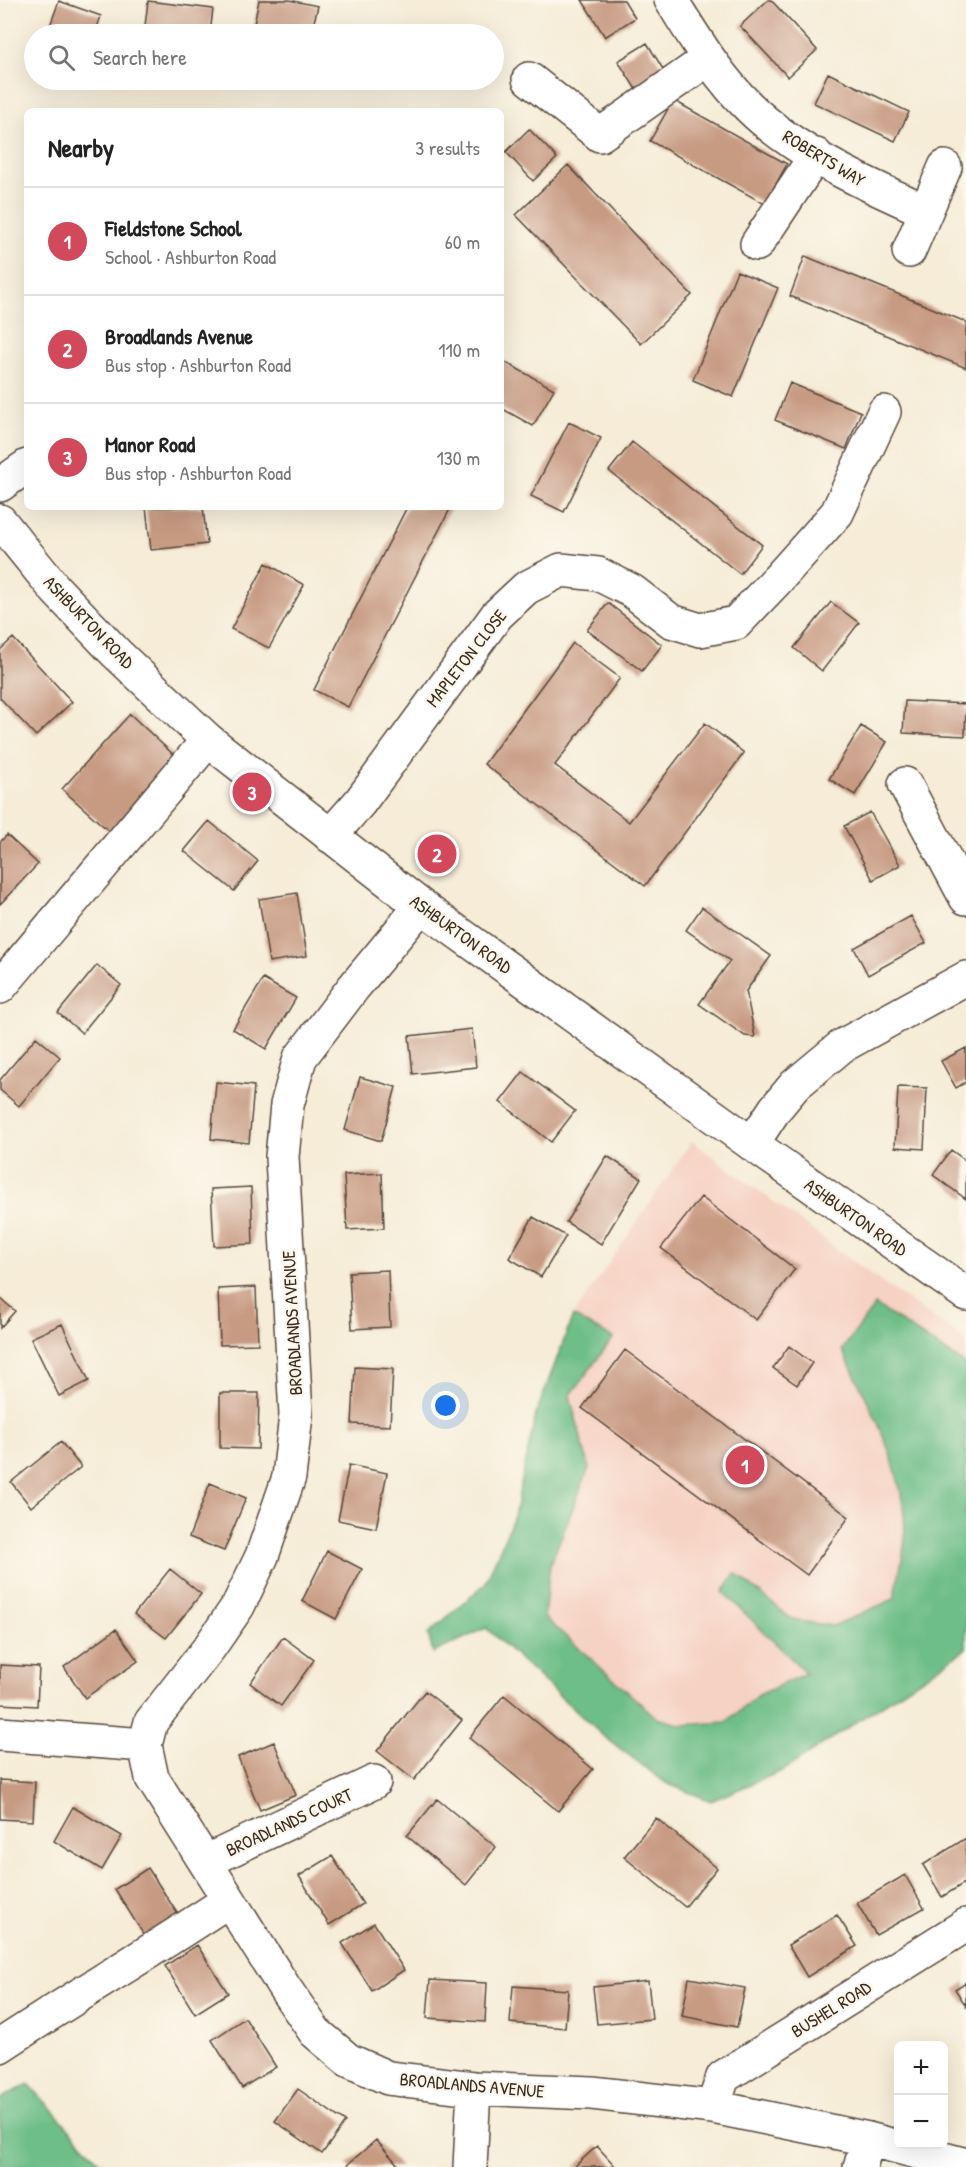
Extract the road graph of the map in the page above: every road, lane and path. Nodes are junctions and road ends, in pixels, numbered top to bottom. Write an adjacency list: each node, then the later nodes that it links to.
1 (671, 0): 2 (street, ROBERTS WAY)
2 (708, 59): 3 (street); 4 (street, ROBERTS WAY)
3 (529, 79)
4 (816, 155): 6 (street, ROBERTS WAY); 7 (street)
5 (945, 166): 6 (street)
6 (926, 211): 8 (street)
7 (757, 244)
8 (909, 250)
9 (884, 412): 15 (street, MAPLETON CLOSE)
10 (24, 468): 11 (street)
11 (0, 485)
12 (0, 521): 13 (street, ASHBURTON ROAD)
13 (208, 740): 15 (street, ASHBURTON ROAD); 19 (street)
14 (905, 784): 16 (street)
15 (330, 836): 17 (street, ASHBURTON ROAD)
16 (966, 898)
17 (421, 906): 20 (street, ASHBURTON ROAD); 23 (street, BROADLANDS AVENUE)
18 (966, 978): 20 (street)
19 (0, 987)
20 (752, 1144): 21 (street, ASHBURTON ROAD)
21 (966, 1294)
22 (0, 1734): 23 (street)
23 (145, 1745): 25 (street, BROADLANDS AVENUE)
24 (374, 1782): 25 (street, BROADLANDS COURT)
25 (206, 1862): 26 (street, BROADLANDS AVENUE)
26 (229, 1900): 28 (street); 29 (street, BROADLANDS AVENUE)
27 (966, 1925): 30 (street, BUSHEL ROAD)
28 (0, 2046)
29 (474, 2088): 30 (street, BROADLANDS AVENUE); 33 (street)
30 (713, 2107): 31 (street, BROADLANDS AVENUE)
31 (864, 2153): 32 (street, BROADLANDS AVENUE)
32 (966, 2165)
33 (470, 2167)

